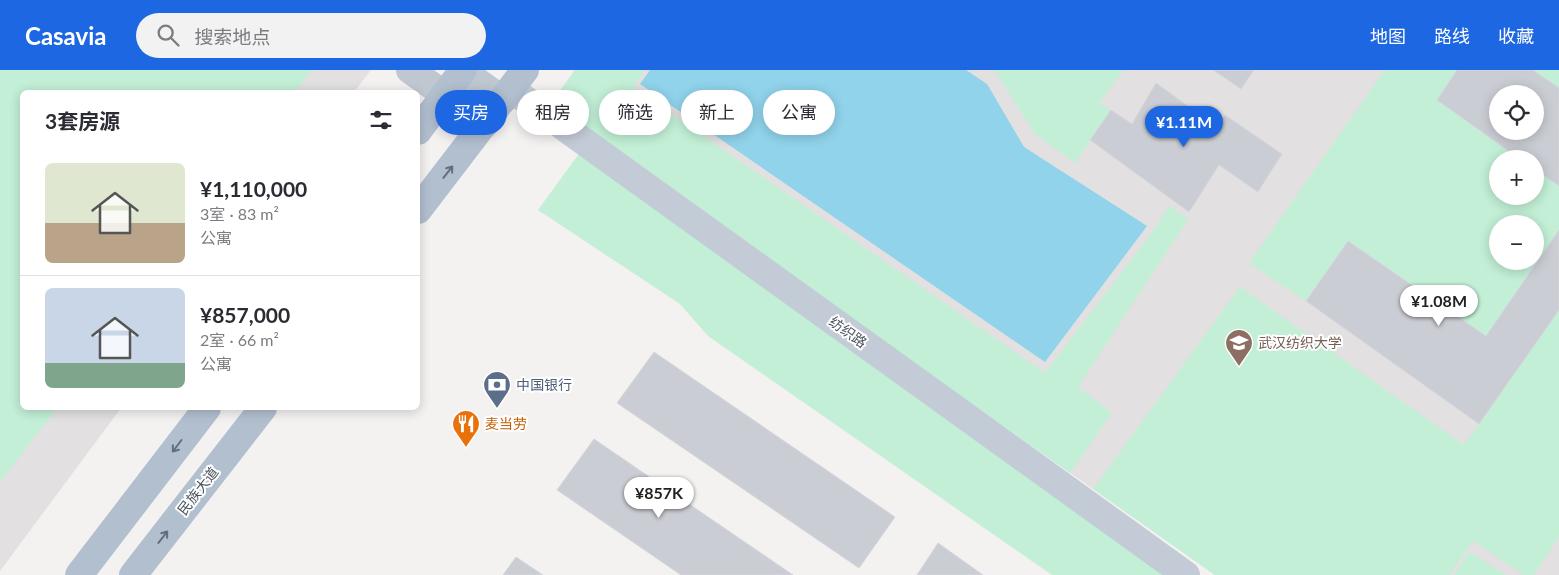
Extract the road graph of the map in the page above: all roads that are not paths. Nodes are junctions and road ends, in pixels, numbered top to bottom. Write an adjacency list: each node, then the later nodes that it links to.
1 (410, 70): 4 (street)
2 (462, 70): 3 (street); 5 (main road)
3 (513, 86): 14 (main road, 纺织路)
4 (438, 90)
5 (448, 90)
6 (435, 108): 7 (main road)
7 (420, 128)
8 (476, 135): 9 (main road, one-way to 8)
9 (420, 207)
10 (205, 410): 12 (main road, one-way to 12)
11 (261, 410): 13 (main road, 民族大道, one-way to 11)
12 (79, 575)
13 (133, 575)
14 (1186, 575)

